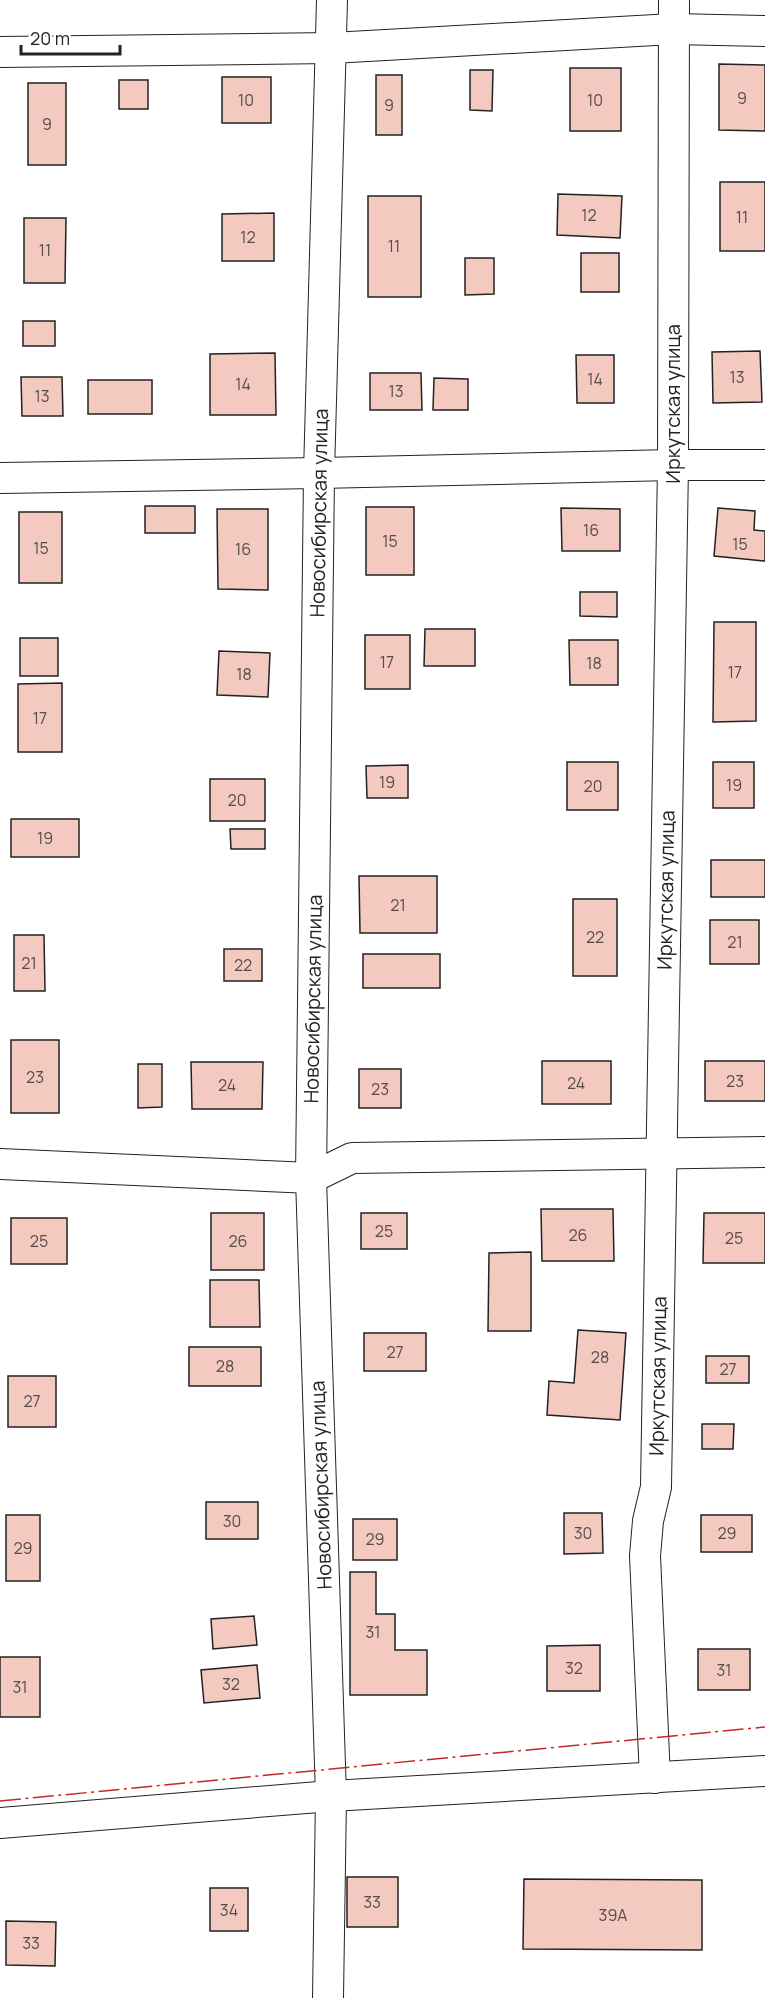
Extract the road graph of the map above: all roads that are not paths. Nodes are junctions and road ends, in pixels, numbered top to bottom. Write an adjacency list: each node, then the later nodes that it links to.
1 (332, 0): 5 (street, Новосибирская улица)
2 (674, 0): 3 (street, Иркутская улица)
3 (673, 29): 4 (street); 5 (street); 7 (street, Иркутская улица)
4 (765, 31)
5 (332, 48): 6 (street); 9 (street, Новосибирская улица)
6 (0, 52)
7 (673, 465): 8 (street); 9 (street); 12 (street, Иркутская улица)
8 (765, 465)
9 (319, 473): 10 (street); 14 (street, Новосибирская улица)
10 (0, 478)
11 (765, 1152): 12 (street)
12 (661, 1154): 14 (street); 16 (street, Иркутская улица)
13 (0, 1164): 14 (street)
14 (311, 1178): 17 (street, Новосибирская улица)
15 (765, 1771): 16 (street)
16 (655, 1778): 17 (street)
17 (331, 1796): 18 (street); 19 (street, Новосибирская улица)
18 (0, 1823)
19 (328, 1998)

